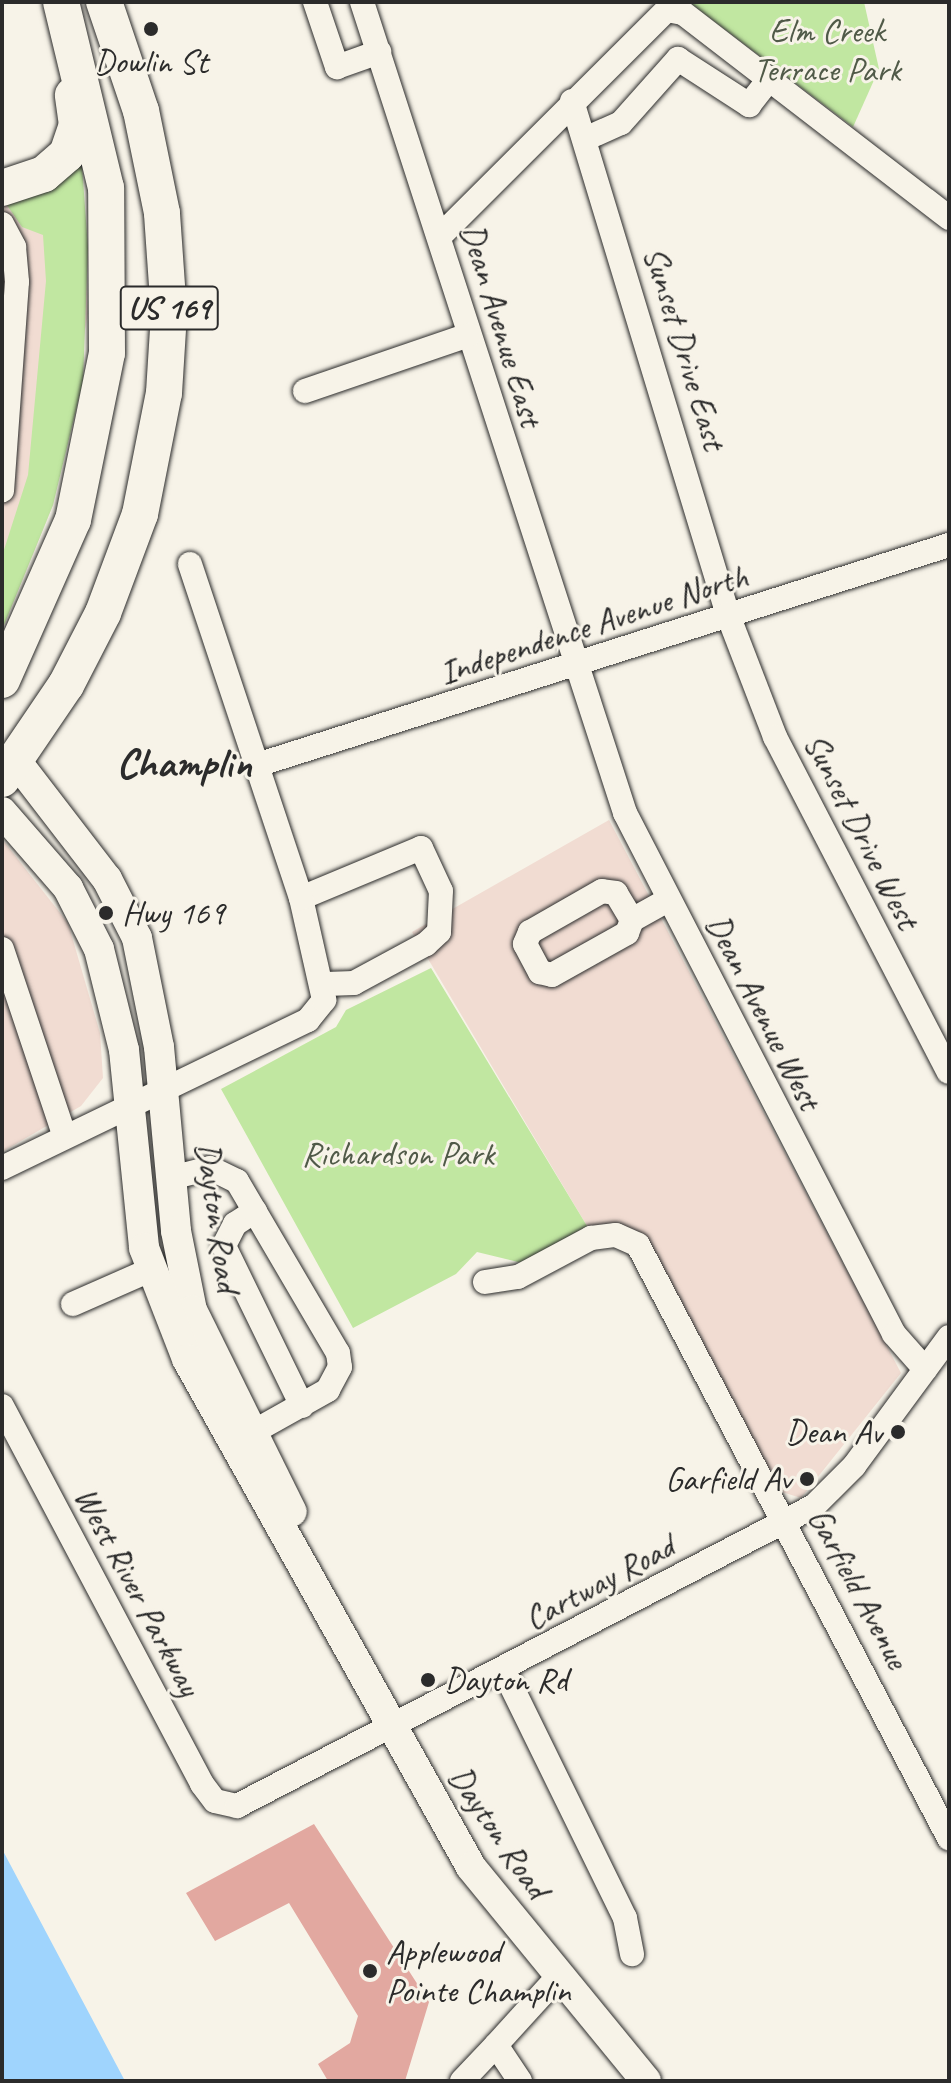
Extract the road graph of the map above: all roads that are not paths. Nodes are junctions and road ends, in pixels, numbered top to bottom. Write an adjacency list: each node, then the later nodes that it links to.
1 (45, 2): 12 (highway)
2 (61, 2): 23 (highway, US 169)
3 (104, 2): 10 (highway, US 169)
4 (119, 2): 10 (highway)
5 (315, 2): 7 (street)
6 (362, 2): 7 (street, Dean Avenue East)
7 (379, 52): 15 (street, Dean Avenue East)
8 (769, 79): 9 (street); 11 (street); 13 (street)
9 (572, 101): 11 (street, Sunset Drive East); 15 (street)
10 (141, 111): 24 (highway, US 169)
11 (585, 139): 21 (street, Sunset Drive East)
12 (2, 188)
13 (949, 218)
14 (2, 224): 18 (street)
15 (440, 236): 16 (street, Dean Avenue East)
16 (469, 335): 17 (street); 22 (street, Dean Avenue East)
17 (305, 391)
18 (2, 490)
19 (949, 545): 21 (street, Independence Avenue North)
20 (190, 564): 25 (street)
21 (728, 615): 22 (street, Independence Avenue North); 32 (street, Sunset Drive West)
22 (574, 669): 25 (street, Independence Avenue North); 28 (street, Dean Avenue West)
23 (2, 680)
24 (7, 761): 33 (main road, Dayton Road)
25 (257, 765): 27 (street)
26 (2, 812): 34 (main road, Dayton Road)
27 (301, 898): 31 (street); 31 (street)
28 (668, 900): 29 (street); 43 (street, Dean Avenue West)
29 (632, 920)
30 (2, 949): 35 (street)
31 (326, 984): 33 (street)
32 (949, 1072)
33 (165, 1089): 34 (street); 37 (main road, Dayton Road)
34 (128, 1108): 35 (street); 39 (main road, Dayton Road)
35 (65, 1137): 36 (street)
36 (2, 1168)
37 (171, 1178): 38 (street); 46 (main road, Dayton Road)
38 (255, 1211): 45 (street); 45 (street)
39 (150, 1270): 41 (street); 46 (main road, Dayton Road)
40 (485, 1282): 47 (street, Garfield Avenue)
41 (73, 1304)
42 (949, 1337): 43 (street, Cartway Road)
43 (925, 1369): 47 (street, Cartway Road)
44 (2, 1406): 50 (street, West River Parkway)
45 (302, 1406): 46 (street)
46 (241, 1440): 49 (main road, Dayton Road)
47 (785, 1522): 48 (street, Cartway Road); 51 (street, Garfield Avenue)
48 (504, 1671): 49 (street, Cartway Road); 52 (street)
49 (391, 1729): 50 (street, Cartway Road); 53 (main road, Dayton Road)
50 (220, 1804)
51 (949, 1838)
52 (632, 1954)
53 (557, 1978): 54 (street); 57 (main road, Dayton Road)
54 (496, 2045): 55 (street); 56 (street)
55 (462, 2081)
56 (520, 2081)
57 (646, 2081)

